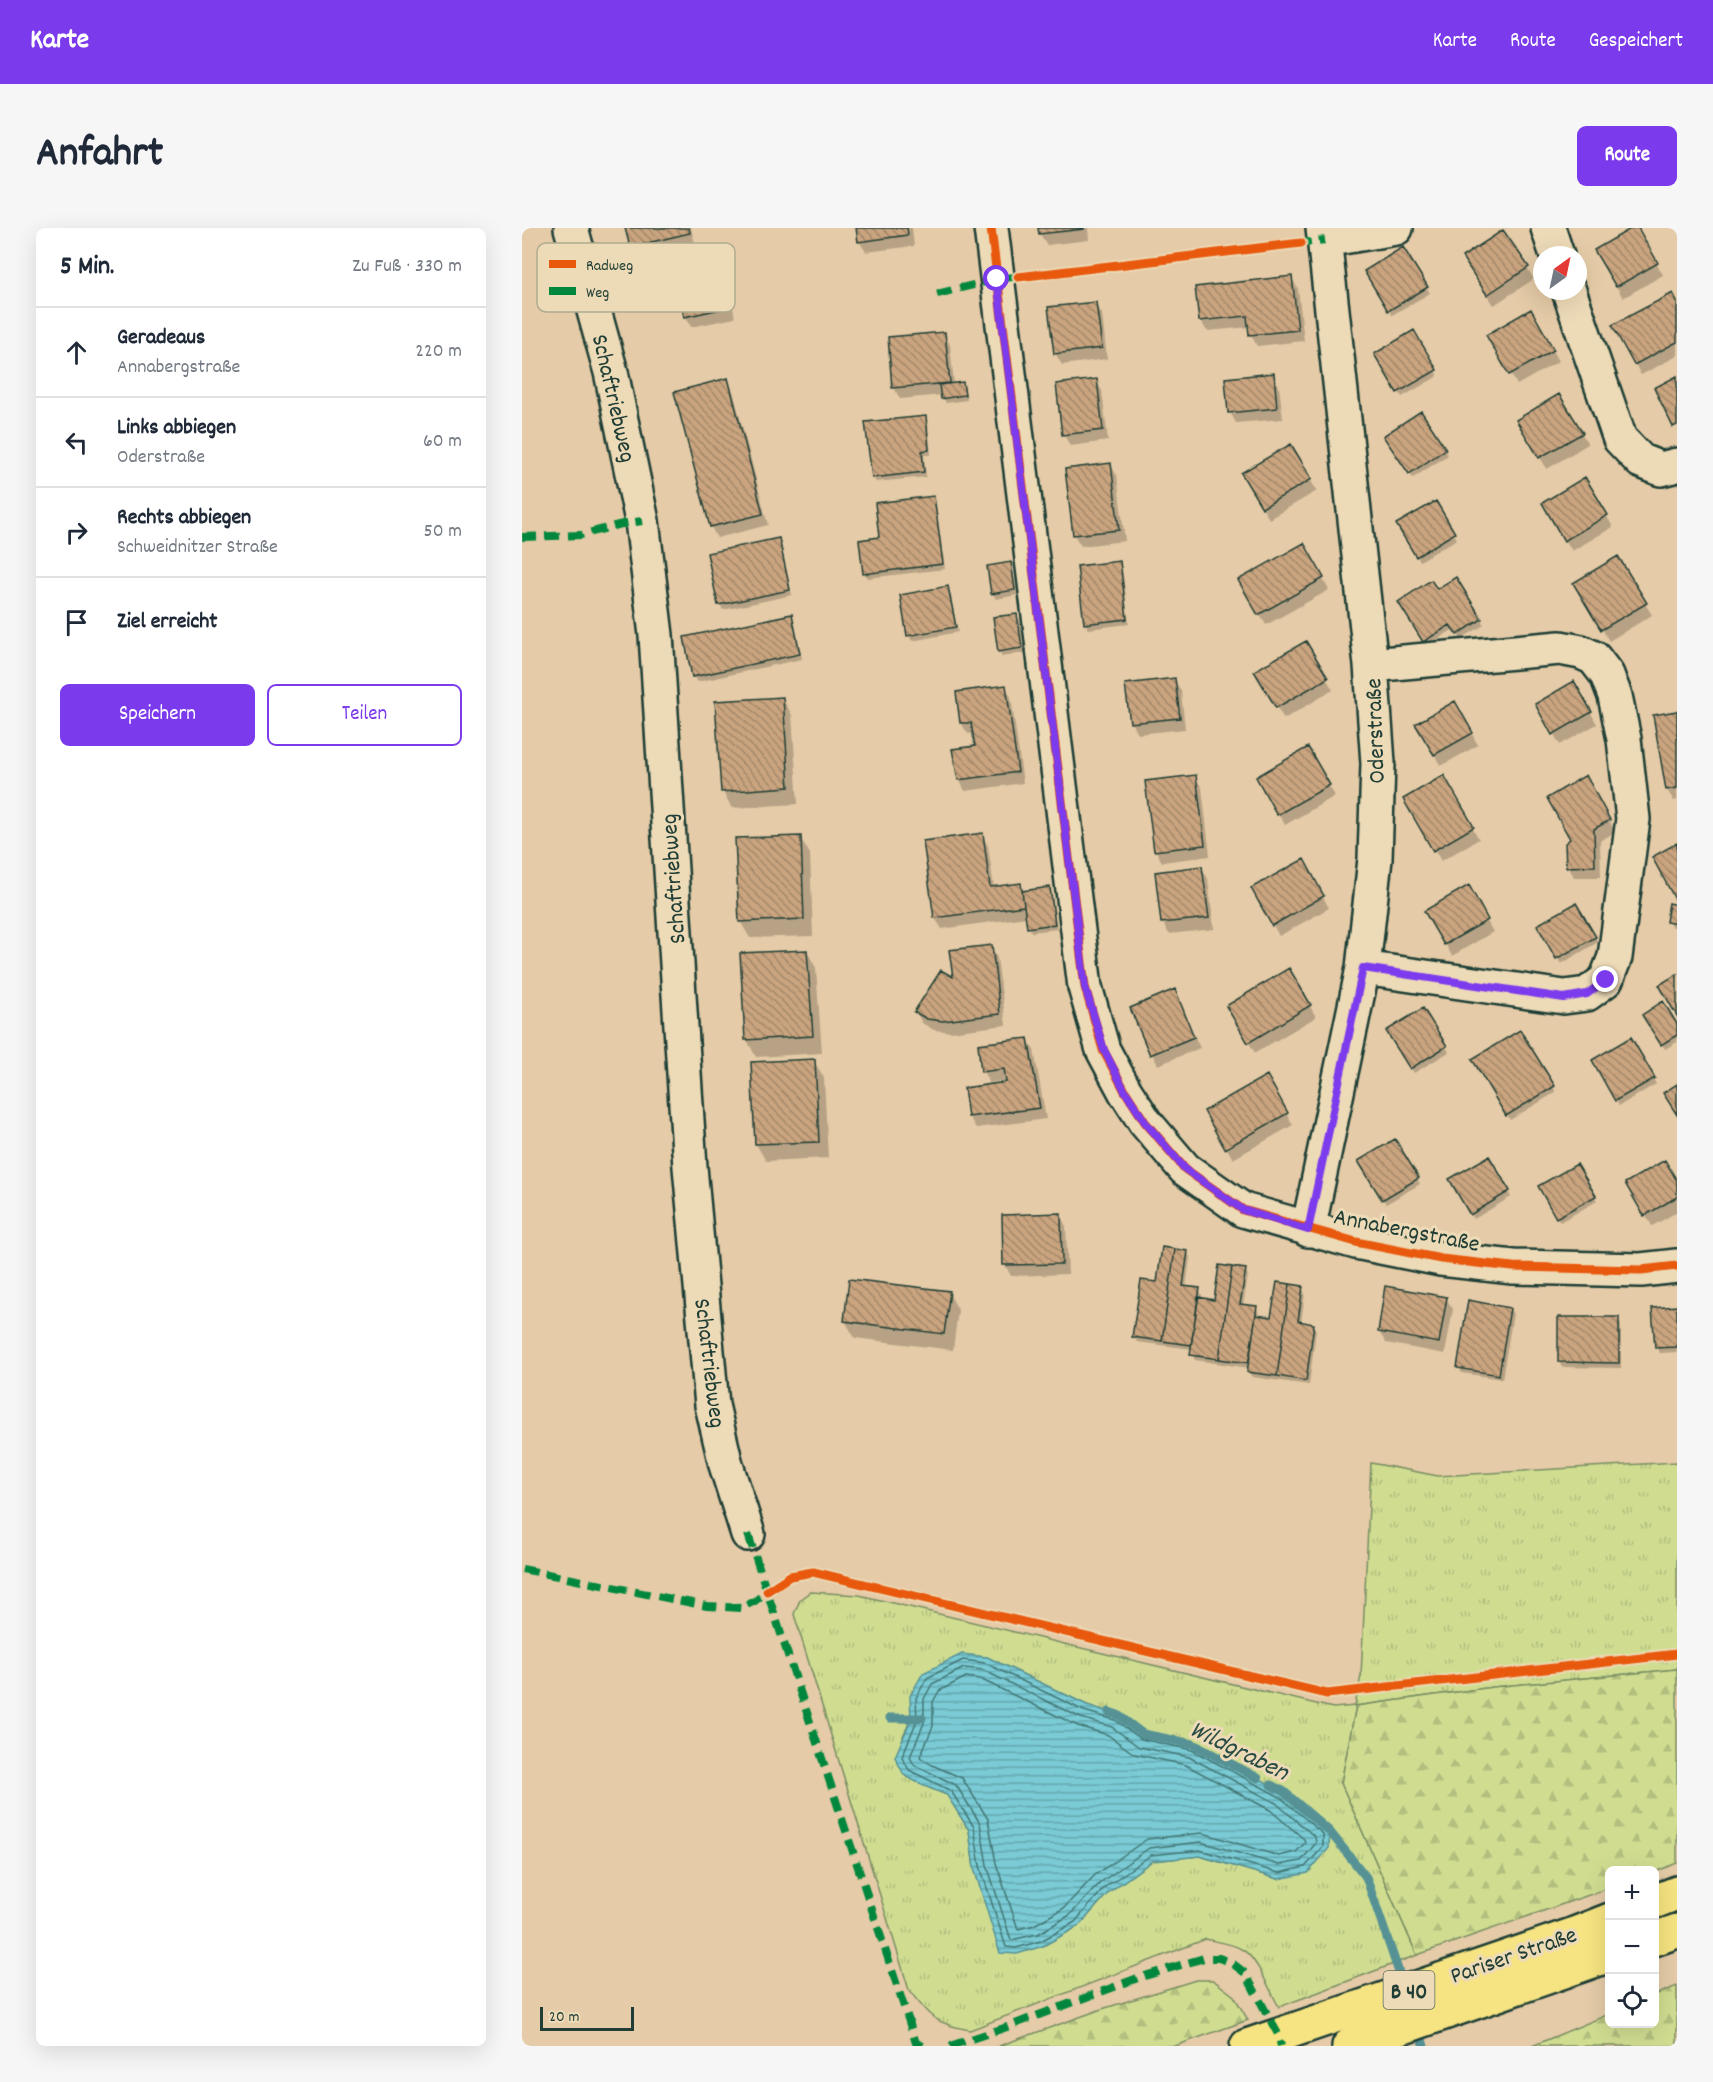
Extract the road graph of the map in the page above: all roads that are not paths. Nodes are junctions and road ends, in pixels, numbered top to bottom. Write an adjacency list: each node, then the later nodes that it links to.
1 (571, 228): 6 (street, Schaftriebweg)
2 (991, 228): 13 (street, Annabergstraße)
3 (1396, 228): 5 (street)
4 (1548, 228): 7 (street)
5 (1324, 234): 11 (street, Oderstraße)
6 (575, 243)
7 (1554, 246)
8 (1572, 300): 10 (street)
9 (594, 312): 15 (street, Schaftriebweg)
10 (1677, 465)
11 (1371, 665): 12 (street, Oderstraße); 12 (street)
12 (1363, 968): 13 (street, Oderstraße)
13 (1308, 1230): 14 (street, Annabergstraße)
14 (1677, 1266)
15 (748, 1534)
16 (1677, 1893): 17 (highway)
17 (1659, 1900)
18 (1605, 1922): 22 (highway, Pariser Straße / B 40)
19 (1677, 1931): 20 (highway)
20 (1659, 1937)
21 (1597, 1960): 23 (highway, Pariser Straße / B 40)
22 (1246, 2046)
23 (1349, 2046)

